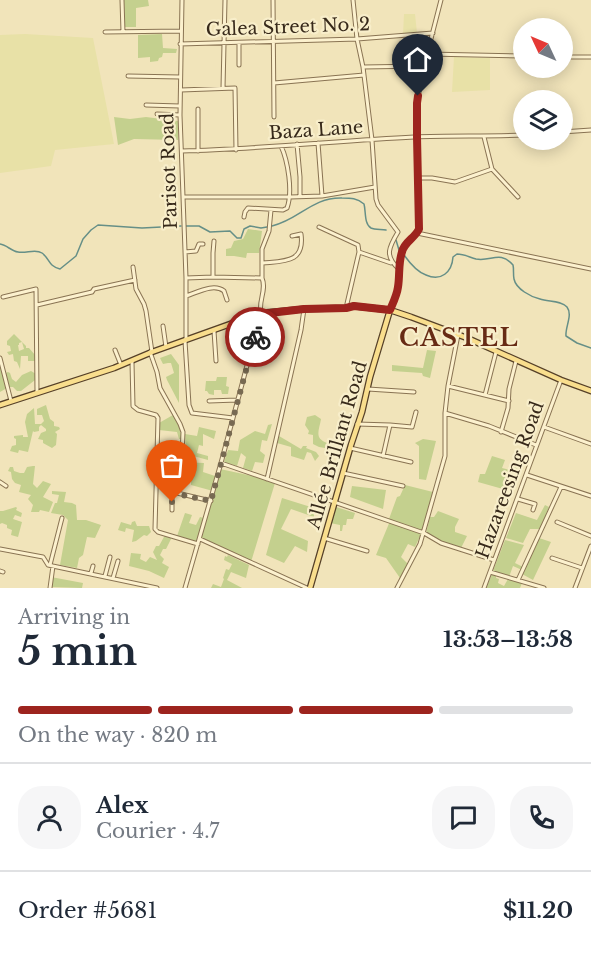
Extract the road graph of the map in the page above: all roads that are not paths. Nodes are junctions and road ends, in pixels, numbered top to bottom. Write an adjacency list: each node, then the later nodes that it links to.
1 (122, 0): 9 (street)
2 (182, 0): 7 (street, Parisot Road)
3 (225, 0): 13 (street)
4 (273, 0): 12 (street)
5 (353, 0): 11 (street)
6 (441, 0): 10 (street)
7 (181, 31): 9 (street); 15 (street, Parisot Road)
8 (105, 32): 9 (street)
9 (123, 32)
10 (433, 33): 11 (street, Galea Street No. 2); 16 (street)
11 (357, 39): 12 (street, Galea Street No. 2); 22 (street)
12 (272, 42): 14 (street, Galea Street No. 2); 26 (street)
13 (224, 43): 14 (street, Galea Street No. 2); 15 (street, Galea Street No. 2); 27 (street)
14 (239, 43): 20 (street)
15 (180, 44): 25 (street, Parisot Road)
16 (428, 54): 17 (street); 21 (street)
17 (513, 56)
18 (573, 57): 19 (street)
19 (591, 57)
20 (239, 65)
21 (424, 66): 22 (street); 38 (street)
22 (363, 67): 23 (street)
23 (364, 75): 26 (street); 40 (street)
24 (128, 76): 25 (street)
25 (180, 77): 28 (street, Parisot Road)
26 (274, 83): 34 (street)
27 (223, 88): 28 (street); 45 (street)
28 (181, 90): 30 (street, Parisot Road)
29 (146, 105): 30 (street)
30 (180, 106): 33 (street, Parisot Road)
31 (198, 109): 44 (street)
32 (157, 114): 33 (street)
33 (180, 115): 46 (street, Parisot Road)
34 (274, 117)
35 (591, 130): 36 (street)
36 (573, 131)
37 (513, 136): 39 (street, Baza Lane)
38 (417, 137): 39 (street, Baza Lane); 40 (street, Baza Lane); 48 (street)
39 (484, 137): 47 (street)
40 (372, 140): 41 (street, Baza Lane); 49 (street)
41 (318, 143): 42 (street, Baza Lane); 51 (street)
42 (297, 144): 43 (street, Baza Lane); 50 (street)
43 (282, 146): 45 (street, Baza Lane); 53 (street)
44 (198, 150): 45 (street, Baza Lane); 46 (street, Baza Lane)
45 (236, 150)
46 (182, 151): 52 (street, Parisot Road)
47 (492, 169): 48 (street); 54 (street)
48 (418, 178): 58 (street)
49 (375, 187): 51 (street); 65 (street)
50 (300, 196): 51 (street); 53 (street)
51 (322, 196)
52 (184, 197): 53 (street); 62 (street, Parisot Road)
53 (290, 197): 55 (street)
54 (518, 197)
55 (271, 210): 56 (street); 64 (street)
56 (244, 217)
57 (319, 227): 63 (street)
58 (417, 233): 67 (street); 68 (street)
59 (292, 236): 64 (street)
60 (214, 241): 69 (street)
61 (202, 244): 62 (street)
62 (185, 252): 70 (street, Parisot Road)
63 (359, 252): 65 (street); 77 (street)
64 (263, 263): 71 (street)
65 (391, 263): 67 (street)
66 (133, 267): 72 (street)
67 (399, 269): 79 (street)
68 (591, 269)
69 (213, 277): 70 (street); 71 (street)
70 (186, 278): 73 (street, Parisot Road)
71 (262, 278): 80 (street)
72 (135, 280): 76 (street); 87 (street)
73 (186, 296): 75 (street); 84 (street, Parisot Road)
74 (3, 297): 76 (street)
75 (227, 300)
76 (37, 305): 99 (street)
77 (346, 308): 78 (main road); 79 (main road)
78 (304, 309): 80 (main road); 123 (street)
79 (390, 310): 83 (main road); 96 (main road, Allée Brillant Road)
80 (261, 314): 82 (main road); 101 (street)
81 (163, 326): 85 (street)
82 (214, 331): 84 (main road); 92 (street)
83 (458, 335): 88 (main road); 95 (street)
84 (185, 340): 85 (main road); 108 (street, Parisot Road)
85 (166, 347): 87 (main road)
86 (115, 350): 93 (street)
87 (151, 352): 90 (main road); 116 (street)
88 (496, 352): 91 (main road); 100 (street)
89 (0, 358): 102 (street)
90 (132, 360): 93 (main road); 121 (street)
91 (517, 360): 94 (main road); 104 (street)
92 (216, 361)
93 (121, 365): 99 (main road)
94 (561, 380): 97 (main road); 111 (street, Hazareesing Road)
95 (448, 386): 100 (street); 107 (street)
96 (368, 388): 98 (street); 109 (main road, Allée Brillant Road)
97 (591, 391)
98 (414, 392)
99 (37, 393): 102 (main road)
100 (485, 394): 104 (street)
101 (237, 400): 103 (street); 108 (street)
102 (11, 401): 105 (main road)
103 (209, 401)
104 (508, 401): 112 (street)
105 (0, 405)
106 (416, 412): 110 (street)
107 (445, 413): 112 (street); 137 (street)
108 (233, 418): 119 (street)
109 (357, 424): 110 (street); 115 (main road, Allée Brillant Road)
110 (390, 425): 117 (street)
111 (544, 427): 113 (street); 114 (street, Hazareesing Road)
112 (501, 432): 114 (street)
113 (591, 444)
114 (537, 446): 122 (street, Hazareesing Road)
115 (350, 448): 117 (street); 120 (main road, Allée Brillant Road)
116 (182, 455)
117 (383, 456): 118 (street)
118 (411, 462)
119 (221, 463): 123 (street); 131 (street)
120 (343, 472): 126 (street); 132 (main road, Allée Brillant Road)
121 (156, 474): 128 (street); 140 (street)
122 (527, 475): 127 (street); 130 (street, Hazareesing Road)
123 (267, 479): 132 (street)
124 (0, 482): 125 (street)
125 (6, 486)
126 (404, 486)
127 (561, 487): 129 (street); 156 (street)
128 (172, 493): 131 (street); 133 (street)
129 (591, 496)
130 (518, 499): 134 (street); 147 (street, Hazareesing Road)
131 (211, 501): 140 (street)
132 (334, 503): 137 (street); 139 (main road, Allée Brillant Road)
133 (172, 510)
134 (533, 510)
135 (62, 518): 149 (street)
136 (557, 522): 138 (street)
137 (423, 533): 147 (street); 161 (street)
138 (591, 536)
139 (324, 538): 143 (street); 160 (main road, Allée Brillant Road)
140 (199, 542): 159 (street); 160 (street)
141 (591, 546): 144 (street)
142 (0, 549): 149 (street)
143 (367, 551)
144 (590, 553): 151 (street)
145 (110, 557): 154 (street)
146 (552, 558): 151 (street)
147 (494, 560): 152 (street, Hazareesing Road)
148 (118, 561): 155 (street)
149 (51, 565): 153 (street); 157 (street)
150 (93, 566): 153 (street)
151 (582, 568): 164 (street)
152 (490, 572): 156 (street); 162 (street, Hazareesing Road)
153 (91, 573): 154 (street)
154 (105, 576): 155 (street)
155 (113, 578): 158 (street)
156 (518, 580): 163 (street)
157 (50, 588)
158 (157, 588)
159 (186, 588)
160 (309, 588)
161 (397, 588)
162 (484, 588)
163 (544, 588)
164 (575, 588)

